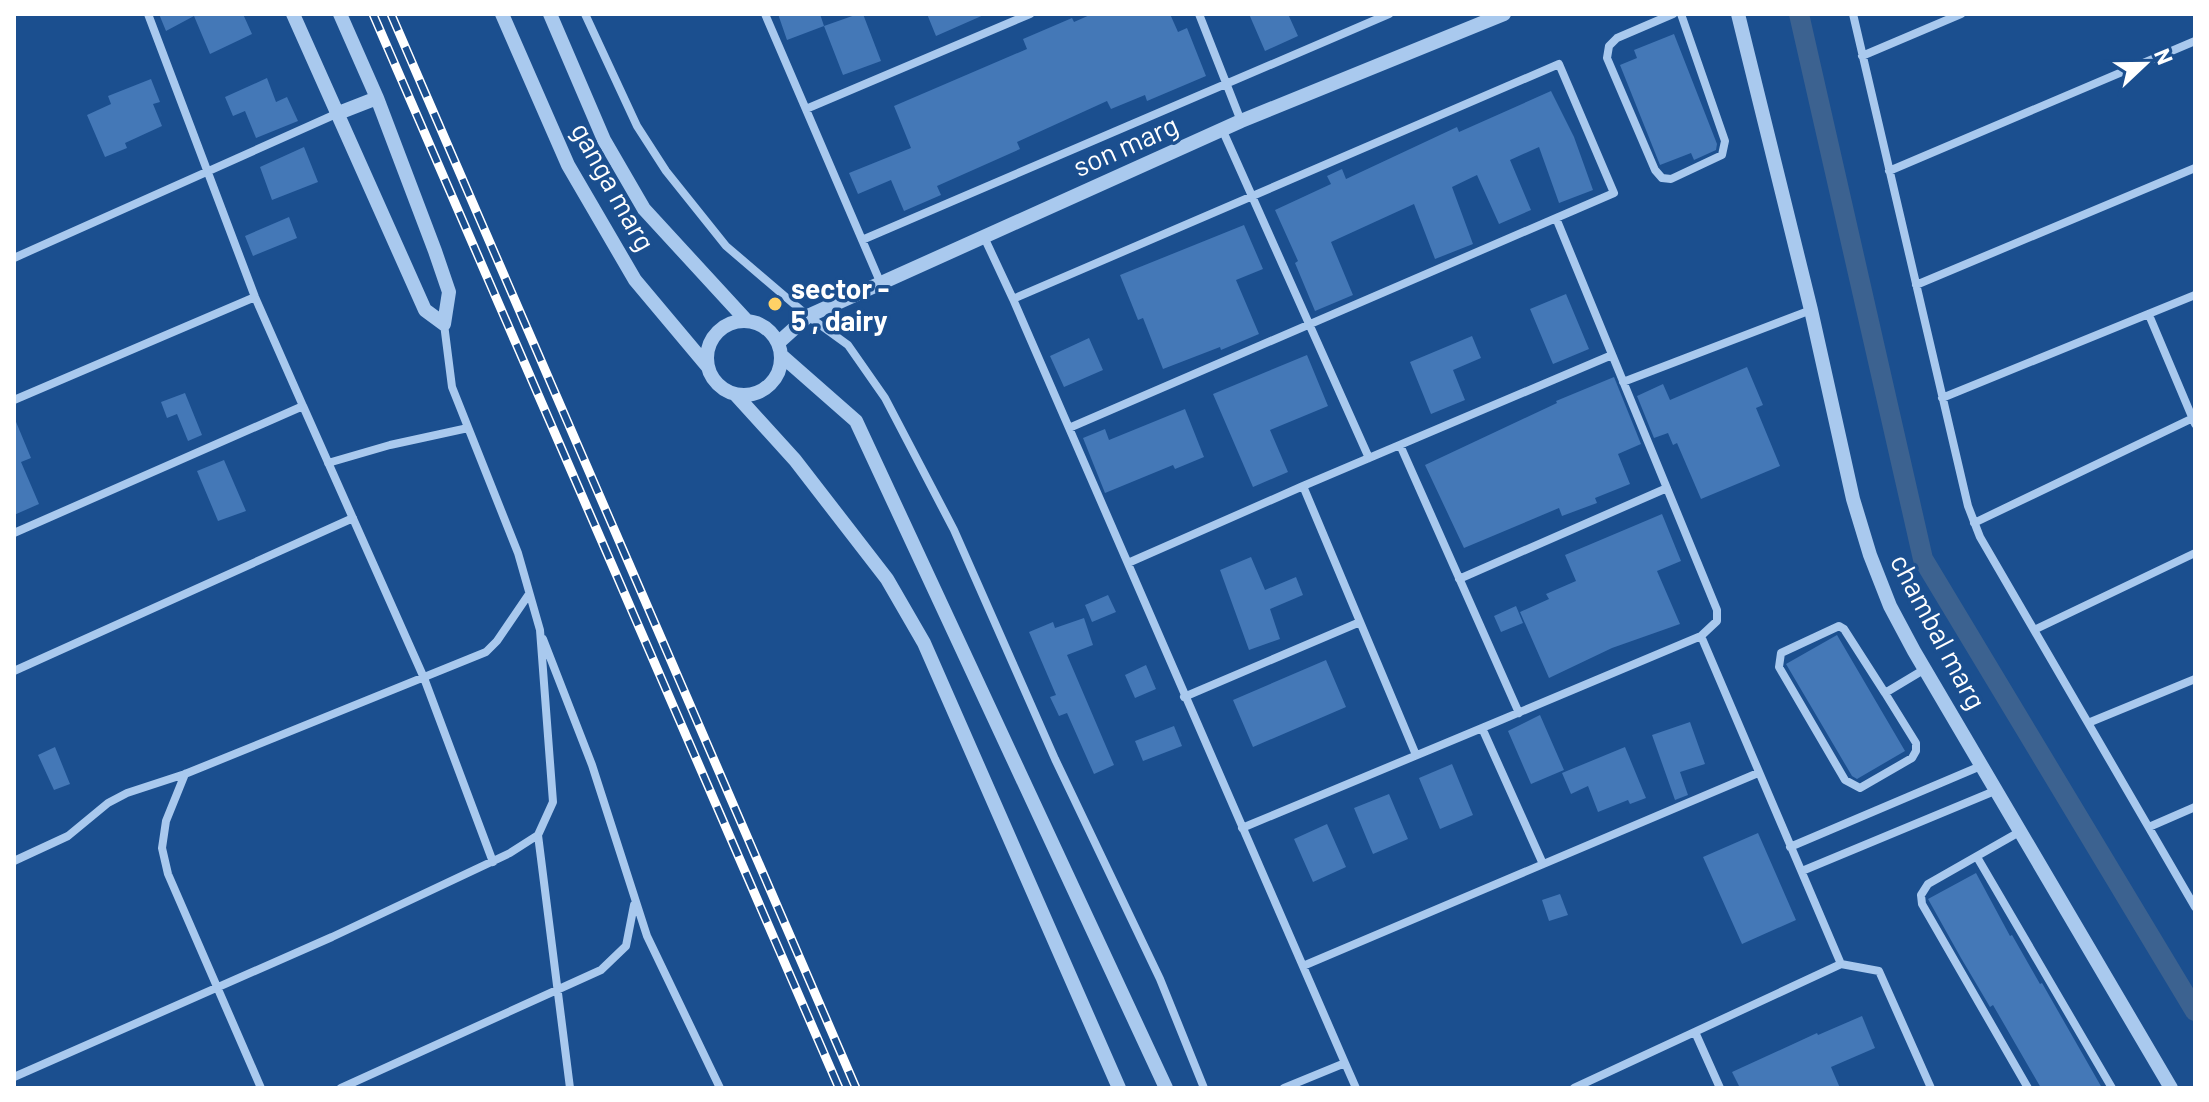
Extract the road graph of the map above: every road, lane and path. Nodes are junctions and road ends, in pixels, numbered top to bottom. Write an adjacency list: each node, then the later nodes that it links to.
1 (148, 14): 27 (street)
2 (293, 14): 22 (street)
3 (340, 14): 20 (street)
4 (502, 14): 46 (street, ganga marg)
5 (550, 14): 41 (street, ganga marg)
6 (585, 14): 40 (street)
7 (765, 14): 21 (street)
8 (1030, 14): 21 (street)
9 (1199, 14): 19 (street)
10 (1389, 14): 19 (street)
11 (1504, 14): 23 (street, son marg)
12 (1673, 14): 13 (street)
13 (1681, 14)
14 (1738, 14): 38 (street, chambal marg)
15 (1853, 14): 18 (street)
16 (1961, 14): 18 (street)
17 (2195, 41): 26 (street)
18 (1862, 56): 26 (street)
19 (1228, 85): 23 (street); 31 (street)
20 (377, 98): 22 (street); 42 (street)
21 (806, 109): 31 (street)
22 (336, 114): 27 (street); 42 (street)
23 (1241, 121): 24 (street, son marg)
24 (1222, 129): 28 (street); 30 (street, son marg)
25 (2195, 168): 34 (street)
26 (1889, 171): 34 (street)
27 (207, 174): 32 (street); 36 (street)
28 (1253, 196): 29 (street); 37 (street); 43 (street)
29 (1556, 218): 43 (street); 45 (street)
30 (984, 237): 33 (street, son marg); 37 (street)
31 (862, 240): 33 (street)
32 (14, 258)
33 (881, 284): 40 (street, son marg)
34 (1916, 285): 49 (street)
35 (2195, 295): 39 (street)
36 (255, 297): 50 (street); 51 (street)
37 (1013, 299): 54 (street)
38 (1811, 310): 47 (street); 71 (street, chambal marg)
39 (2149, 315): 49 (street); 52 (street)
40 (808, 316): 44 (street, son marg); 111 (street)
41 (746, 320): 44 (street); 46 (street)
42 (444, 324): 53 (street)
43 (1310, 324): 54 (street); 56 (street)
44 (780, 349): 48 (street); 110 (street)
45 (1612, 355): 47 (street); 55 (street)
46 (708, 367): 48 (street)
47 (1623, 382): 59 (street)
48 (736, 395): 109 (street)
49 (1942, 398): 61 (street)
50 (14, 400)
51 (303, 406): 57 (street); 62 (street)
52 (2194, 421): 61 (street)
53 (468, 428): 57 (street); 66 (street)
54 (1069, 428): 64 (street)
55 (1400, 445): 56 (street); 65 (street)
56 (1369, 458): 58 (street)
57 (328, 463): 60 (street)
58 (1303, 486): 64 (street); 67 (street)
59 (1667, 488): 65 (street); 70 (street)
60 (353, 518): 72 (street); 73 (street)
61 (1974, 523): 69 (street)
62 (14, 533)
63 (2195, 553): 69 (street)
64 (1128, 563): 76 (street)
65 (1459, 579): 77 (street)
66 (529, 594): 68 (street); 73 (street)
67 (1360, 622): 76 (street); 80 (street)
68 (540, 630): 89 (street); 96 (street)
69 (2034, 630): 78 (street)
70 (1701, 636): 77 (street); 82 (street)
71 (1925, 669): 75 (street); 81 (street, chambal marg)
72 (14, 671)
73 (424, 678): 83 (street); 93 (street)
74 (2195, 679): 78 (street)
75 (1885, 693): 75 (street)
76 (1184, 697): 87 (street)
77 (1519, 713): 79 (street)
78 (2088, 723): 86 (street)
79 (1482, 728): 80 (street); 94 (street)
80 (1416, 755): 87 (street)
81 (1983, 765): 84 (street, chambal marg); 90 (street)
82 (1758, 773): 90 (street); 94 (street)
83 (185, 774): 92 (street); 100 (street)
84 (1998, 790): 88 (street, chambal marg); 95 (street)
85 (2195, 807): 86 (street)
86 (2149, 827): 97 (street)
87 (1242, 828): 99 (street)
88 (2022, 831): 91 (street); 119 (street, chambal marg)
89 (538, 835): 93 (street); 101 (street)
90 (1790, 847): 95 (street)
91 (1977, 857): 117 (street); 118 (street)
92 (14, 861)
93 (493, 862): 100 (street)
94 (1543, 864): 99 (street)
95 (1802, 871): 98 (street)
96 (635, 902): 101 (street); 108 (street)
97 (2195, 907)
98 (1841, 964): 102 (street); 116 (street)
99 (1303, 966): 103 (street)
100 (219, 987): 104 (street); 105 (street)
101 (556, 990): 106 (street); 107 (street)
102 (1695, 1032): 114 (street); 115 (street)
103 (1345, 1063): 112 (street); 113 (street)
104 (14, 1077)
105 (261, 1088)
106 (341, 1088)
107 (570, 1088)
108 (720, 1088)
109 (1119, 1088)
110 (1166, 1088)
111 (1204, 1088)
112 (1284, 1088)
113 (1356, 1088)
114 (1574, 1088)
115 (1720, 1088)
116 (1931, 1088)
117 (2028, 1088)
118 (2112, 1088)
119 (2171, 1088)

